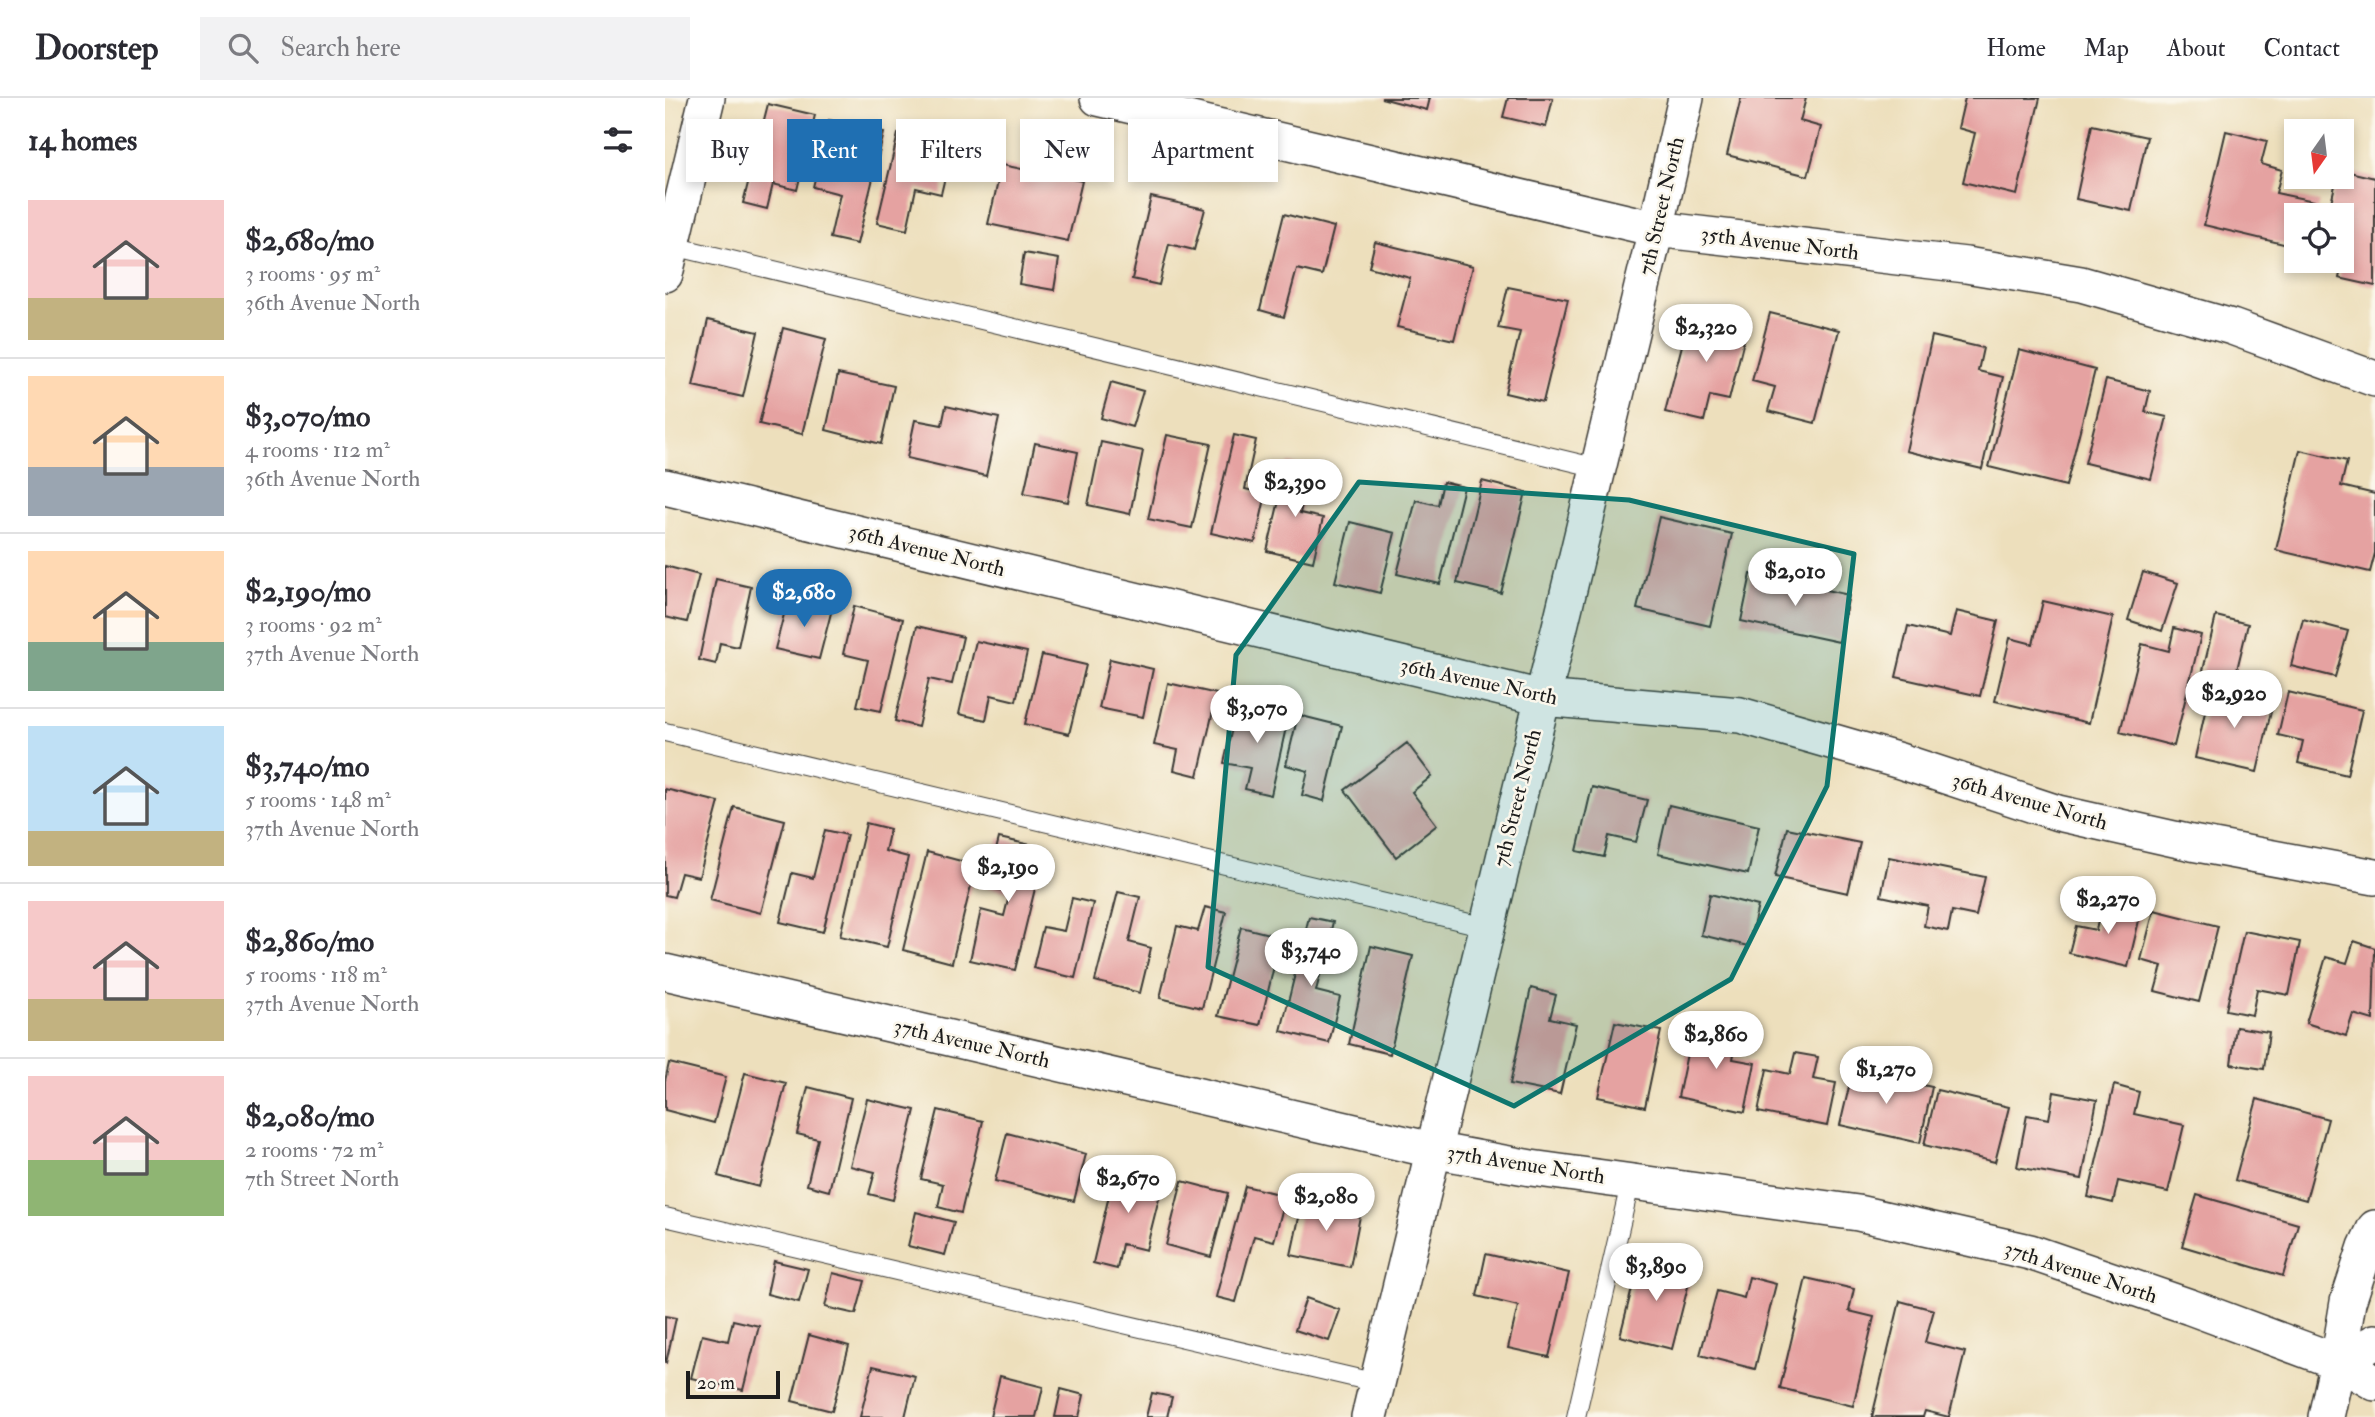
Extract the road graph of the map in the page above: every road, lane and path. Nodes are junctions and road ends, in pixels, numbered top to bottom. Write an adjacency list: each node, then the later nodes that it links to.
1 (707, 98): 5 (street)
2 (1098, 98): 4 (street, 35th Avenue North)
3 (1686, 98): 4 (street, 7th Street North)
4 (1656, 229): 6 (street, 35th Avenue North); 7 (street, 7th Street North)
5 (667, 254): 7 (lane)
6 (2375, 379)
7 (1598, 468): 9 (street, 7th Street North)
8 (665, 487): 9 (street, 36th Avenue North)
9 (1542, 698): 11 (street, 36th Avenue North); 12 (street, 7th Street North)
10 (665, 732): 12 (lane)
11 (2375, 877)
12 (1486, 927): 14 (street, 7th Street North)
13 (665, 972): 14 (street, 37th Avenue North)
14 (1432, 1150): 15 (street, 37th Avenue North); 20 (street, 7th Street North)
15 (1631, 1180): 19 (street, 37th Avenue North); 23 (lane)
16 (665, 1217): 20 (lane)
17 (2375, 1228): 19 (street)
18 (2375, 1342): 19 (street)
19 (2338, 1362): 21 (street, 37th Avenue North); 24 (street)
20 (1377, 1383): 22 (street, 7th Street North)
21 (2375, 1383)
22 (1369, 1417)
23 (1576, 1417)
24 (2326, 1417)

